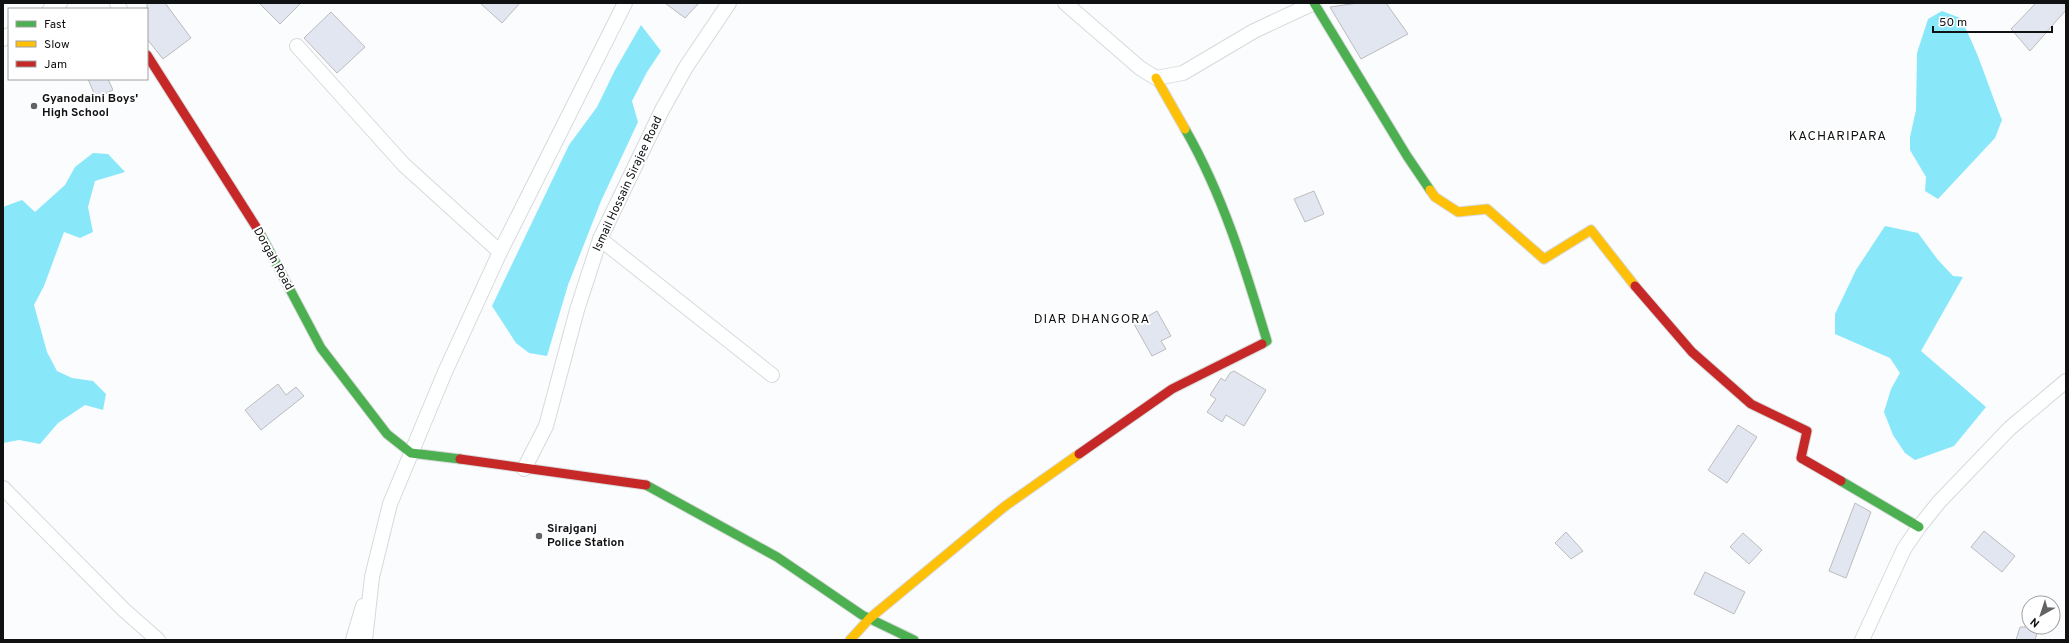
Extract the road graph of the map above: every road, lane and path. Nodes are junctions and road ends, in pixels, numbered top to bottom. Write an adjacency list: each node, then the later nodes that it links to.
1 (625, 3): 9 (street)
2 (729, 3): 8 (street, Ismail Hossain Sirajee Road)
3 (1065, 3): 7 (street)
4 (1314, 3): 7 (street); 15 (street)
5 (297, 46): 9 (street)
6 (148, 57): 12 (street, Dorgah Road)
7 (1156, 78): 17 (street)
8 (600, 239): 10 (street); 13 (street, Ismail Hossain Sirajee Road)
9 (500, 252): 12 (street)
10 (772, 376)
11 (2066, 381): 15 (street)
12 (411, 453): 13 (street); 16 (street)
13 (524, 469): 17 (street)
14 (3, 488): 18 (street)
15 (1919, 527): 23 (street)
16 (372, 577): 19 (street); 20 (street)
17 (870, 618): 21 (street); 22 (street)
18 (158, 640)
19 (353, 640)
20 (365, 640)
21 (850, 640)
22 (914, 640)
23 (1862, 640)

